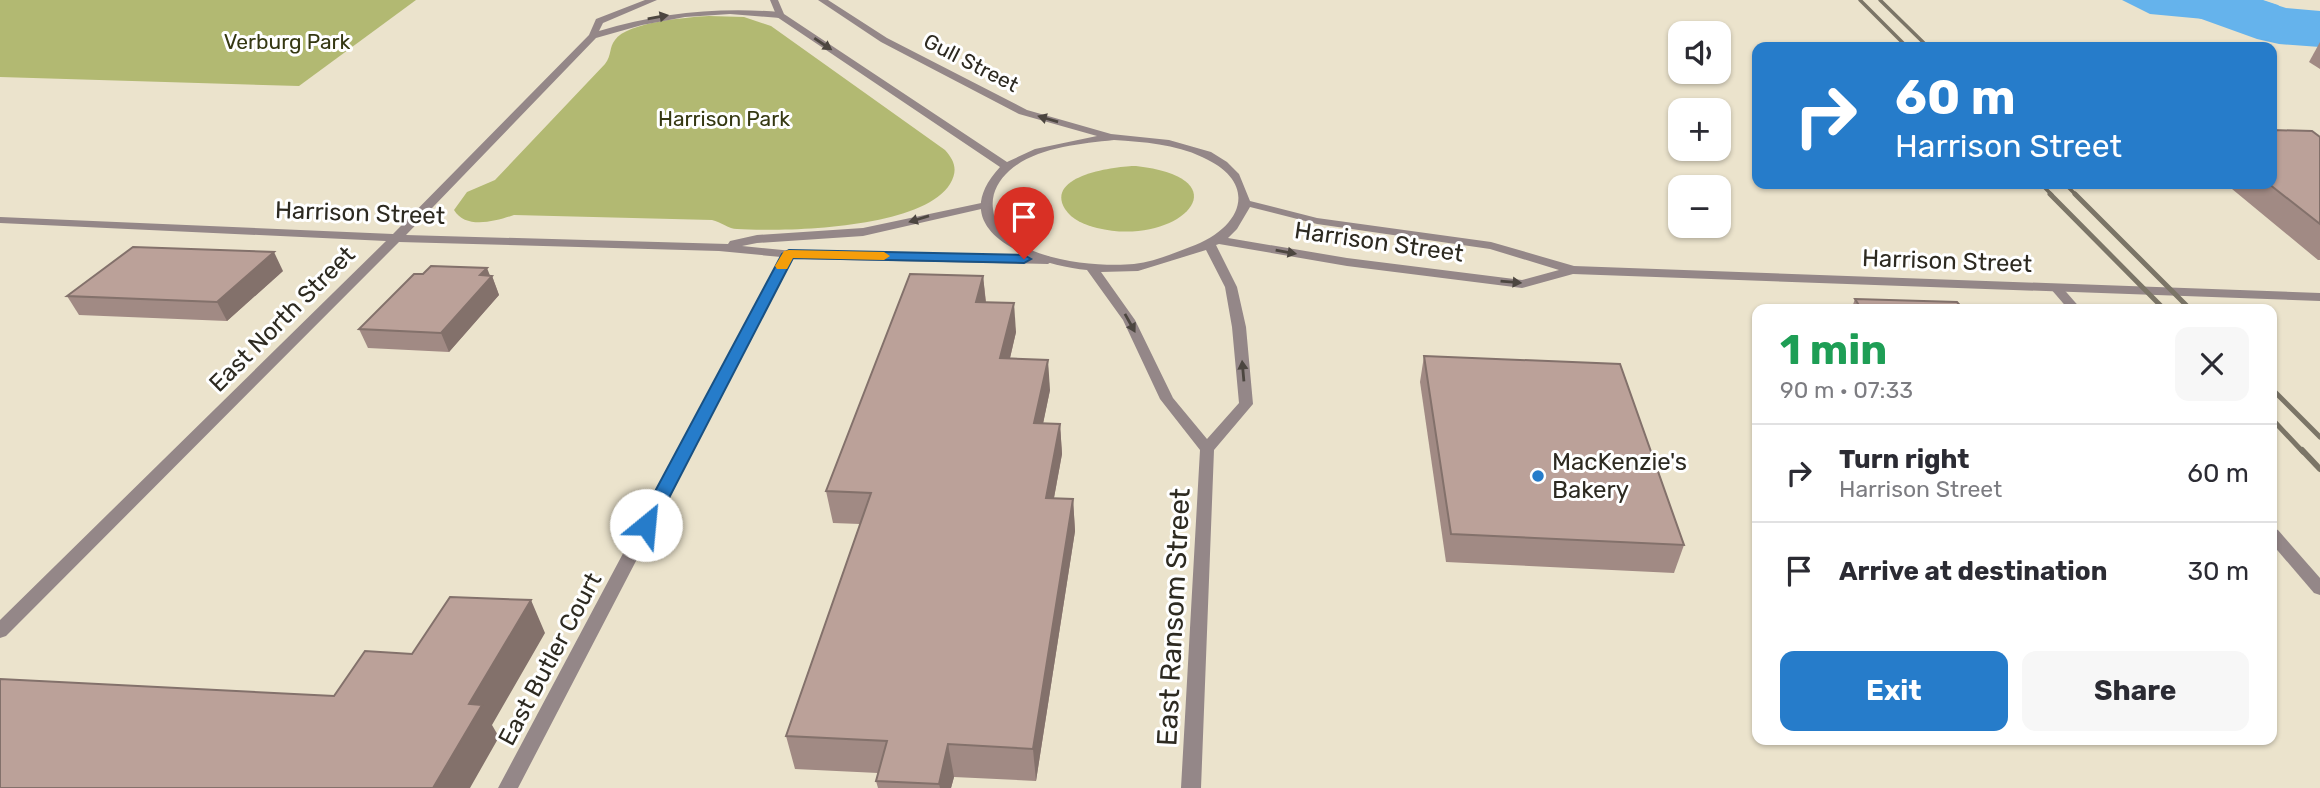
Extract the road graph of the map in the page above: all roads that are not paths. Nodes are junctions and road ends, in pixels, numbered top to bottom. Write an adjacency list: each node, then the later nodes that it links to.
1 (653, 0): 5 (street, East North Street)
2 (774, 0): 4 (street)
3 (822, 0): 6 (street, Gull Street, one-way to 3)
4 (780, 15): 5 (street, East North Street, one-way to 4); 7 (street, one-way to 7)
5 (593, 36): 11 (street, East North Street)
6 (1114, 138): 7 (street); 8 (street)
7 (1007, 167): 9 (street)
8 (1246, 203): 12 (street); 17 (street, Harrison Street)
9 (986, 205): 13 (street, Harrison Street, one-way to 13); 15 (street)
10 (0, 220): 11 (street, Harrison Street)
11 (397, 238): 13 (street, Harrison Street); 24 (street, East North Street)
12 (1214, 243): 16 (street); 17 (street, Harrison Street, one-way to 17); 21 (street, one-way to 12)
13 (719, 247): 14 (street, Harrison Street)
14 (789, 254): 15 (street, Harrison Street); 25 (street, East Butler Court)
15 (1048, 260): 16 (street)
16 (1091, 267): 21 (street, one-way to 21)
17 (1573, 270): 18 (street, Harrison Street)
18 (2056, 288): 19 (street, Harrison Street); 20 (street)
19 (2320, 297)
20 (2071, 304)
21 (1207, 449): 26 (street, East Ransom Street)
22 (2277, 540): 23 (street)
23 (2320, 589)
24 (0, 631)
25 (508, 788)
26 (1191, 788)

